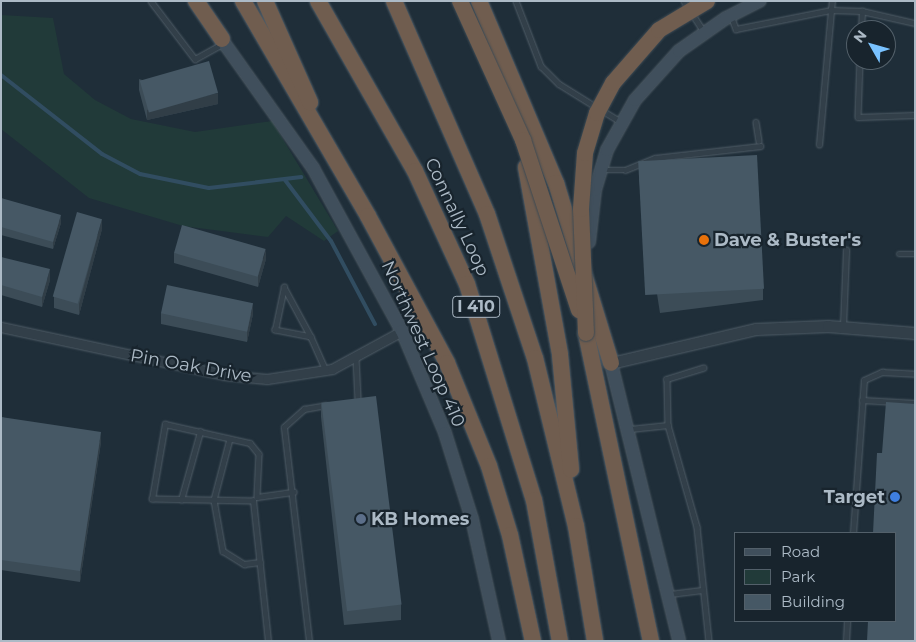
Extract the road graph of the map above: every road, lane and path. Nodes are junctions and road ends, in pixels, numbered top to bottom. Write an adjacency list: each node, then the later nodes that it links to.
1 (151, 1): 22 (lane)
2 (188, 1): 22 (main road, Northwest Loop 410)
3 (196, 1): 22 (highway)
4 (243, 1): 29 (highway)
5 (265, 1): 29 (highway)
6 (316, 1): 66 (highway, Connally Loop / I 410)
7 (394, 1): 56 (highway, Connally Loop / I 410)
8 (460, 1): 36 (highway, bridge)
9 (469, 1): 56 (highway)
10 (479, 1): 40 (highway)
11 (516, 1): 25 (lane)
12 (684, 1): 21 (lane)
13 (707, 1): 36 (highway, bridge)
14 (760, 1): 18 (main road)
15 (832, 1): 16 (lane)
16 (831, 10): 17 (lane); 18 (lane); 27 (lane)
17 (862, 11): 19 (lane); 20 (lane)
18 (731, 15): 21 (main road)
19 (862, 20)
20 (915, 23)
21 (704, 32): 25 (main road)
22 (223, 40): 35 (main road, Northwest Loop 410)
23 (860, 70): 24 (lane)
24 (915, 115)
25 (621, 122): 28 (main road)
26 (756, 122): 28 (lane)
27 (819, 145)
28 (601, 170): 40 (main road)
29 (344, 174): 65 (highway)
30 (846, 250): 34 (lane)
31 (899, 254): 32 (lane)
32 (915, 254)
33 (1, 327): 42 (street, Pin Oak Drive)
34 (843, 328): 37 (street); 40 (street)
35 (402, 331): 39 (street, Pin Oak Drive); 64 (main road, Northwest Loop 410)
36 (586, 333): 68 (highway)
37 (915, 333)
38 (310, 337): 38 (lane); 42 (lane)
39 (356, 358): 42 (street, Pin Oak Drive); 44 (lane)
40 (611, 363): 49 (main road)
41 (704, 368): 48 (lane)
42 (326, 370)
43 (915, 374): 45 (lane)
44 (352, 400)
45 (862, 400): 46 (lane); 57 (lane)
46 (915, 403)
47 (332, 404): 52 (lane)
48 (668, 425): 49 (lane); 59 (lane)
49 (630, 429): 60 (main road)
50 (200, 432): 51 (lane); 54 (lane); 54 (lane)
51 (230, 439): 53 (lane); 55 (lane)
52 (294, 492): 53 (lane); 63 (lane)
53 (255, 499): 55 (lane); 58 (lane)
54 (181, 500): 55 (lane)
55 (214, 500): 58 (lane)
56 (576, 526): 67 (highway, Connally Loop / I 410)
57 (853, 532)
58 (260, 562): 62 (lane)
59 (702, 590): 60 (lane); 70 (lane)
60 (670, 594): 69 (main road)
61 (847, 622): 71 (lane)
62 (268, 641)
63 (309, 641)
64 (500, 641)
65 (533, 641)
66 (560, 641)
67 (595, 641)
68 (651, 641)
69 (680, 641)
70 (709, 641)
71 (846, 641)

